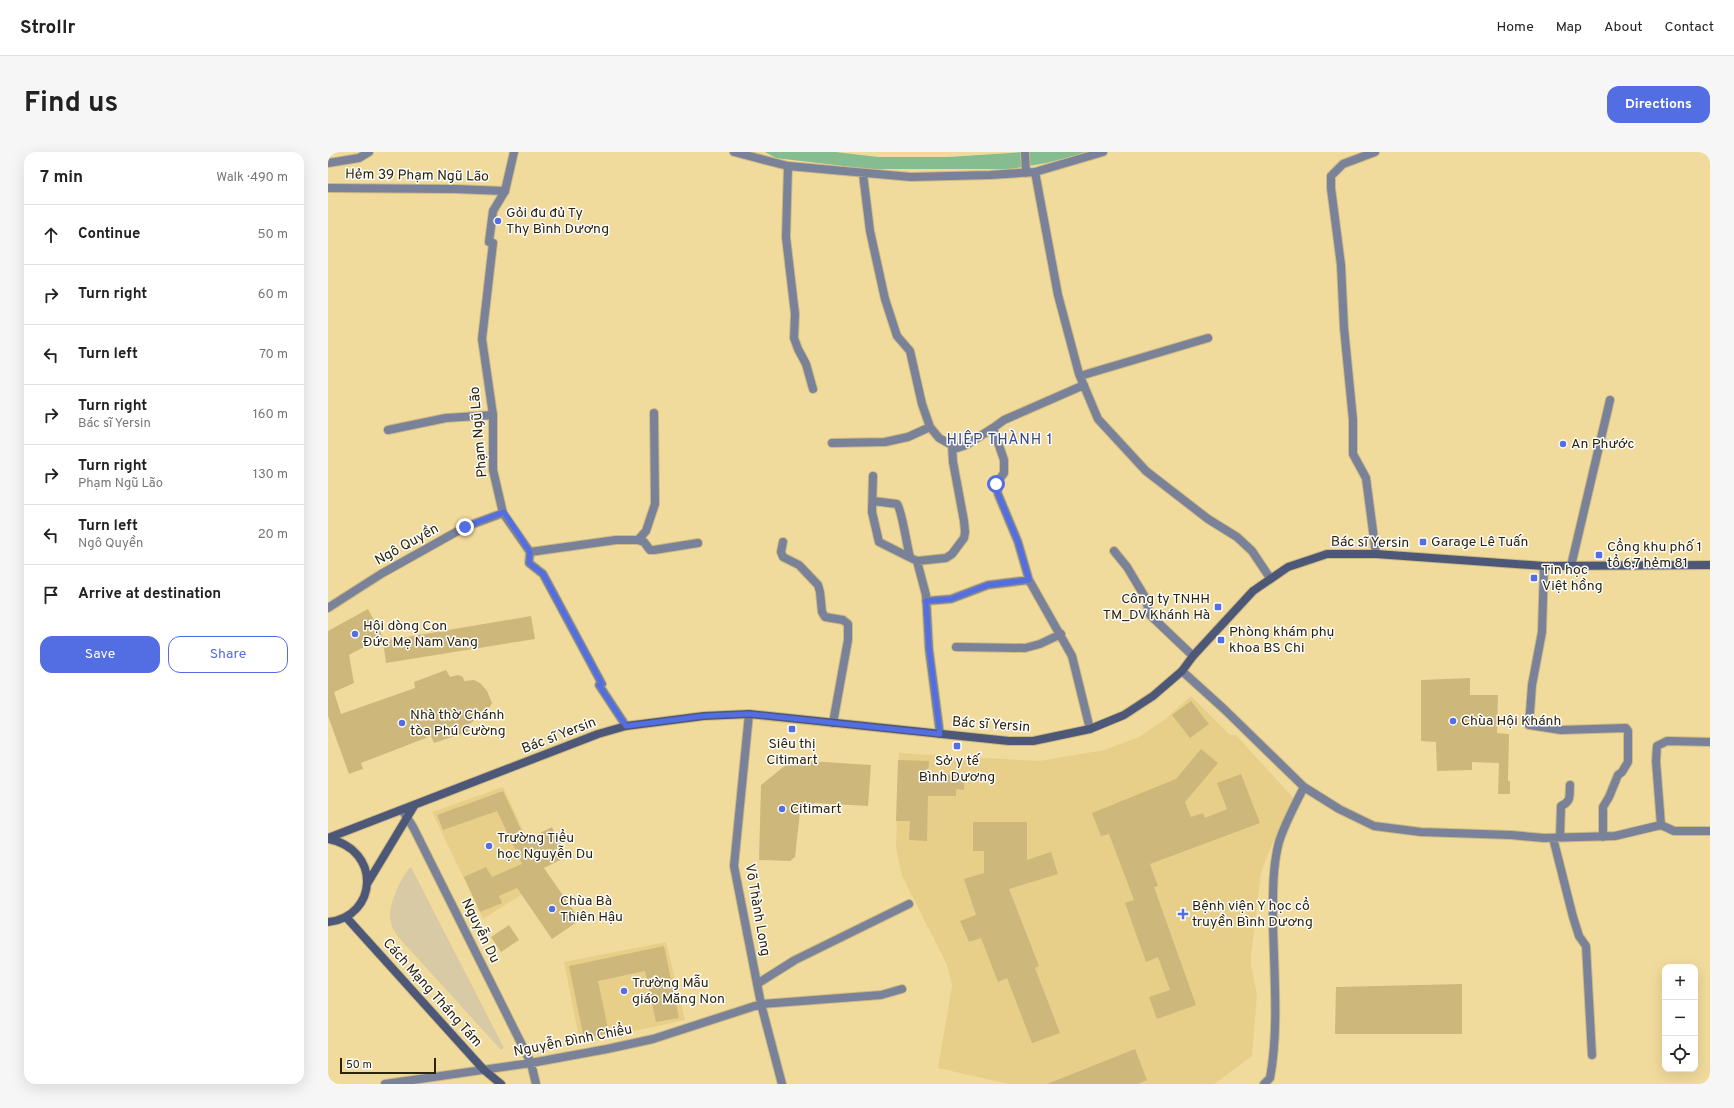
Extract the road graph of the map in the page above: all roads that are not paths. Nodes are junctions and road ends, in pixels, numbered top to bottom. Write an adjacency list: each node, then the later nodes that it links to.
1 (369, 152): 7 (street)
2 (514, 152): 13 (street, Phạm Ngũ Lão)
3 (734, 152): 8 (street)
4 (1025, 152): 9 (street)
5 (1103, 152): 10 (street)
6 (1376, 152): 34 (street)
7 (328, 163)
8 (788, 166): 11 (street); 17 (street)
9 (1026, 170): 10 (street); 11 (street)
10 (1035, 172): 15 (street)
11 (863, 174): 21 (street)
12 (328, 188): 13 (street, Hẻm 39 Phạm Ngũ Lão)
13 (505, 191): 20 (street, Phạm Ngũ Lão)
14 (1208, 338): 15 (street)
15 (1080, 376): 16 (street)
16 (1084, 385): 22 (street); 39 (street)
17 (813, 389)
18 (1610, 400): 38 (street)
19 (654, 413): 29 (street)
20 (493, 415): 23 (street); 28 (street, Phạm Ngũ Lão)
21 (930, 427): 24 (street); 25 (street)
22 (994, 428): 25 (street); 40 (street)
23 (388, 430)
24 (832, 443)
25 (952, 446): 35 (street)
26 (873, 476): 27 (street)
27 (873, 501): 35 (street); 35 (street)
28 (504, 512): 33 (street, Phạm Ngũ Lão); 42 (street, Ngô Quyền)
29 (638, 540): 31 (street); 33 (street)
30 (782, 542): 48 (street)
31 (698, 543)
32 (1114, 551): 45 (street)
33 (530, 552): 49 (street, Phạm Ngũ Lão)
34 (1376, 554): 37 (main road, Bác sĩ Yersin); 39 (main road, Bác sĩ Yersin)
35 (913, 559): 41 (street)
36 (1710, 565): 38 (main road, Bác sĩ Yersin)
37 (1544, 566): 38 (main road, Bác sĩ Yersin); 58 (street)
38 (1571, 566)
39 (1270, 578): 45 (main road, Bác sĩ Yersin)
40 (1029, 580): 41 (street); 43 (street)
41 (926, 601): 51 (street)
42 (328, 608)
43 (1060, 634): 44 (street); 50 (street)
44 (956, 647)
45 (1193, 656): 46 (main road, Bác sĩ Yersin)
46 (1182, 671): 50 (main road, Bác sĩ Yersin); 54 (street)
47 (749, 714): 48 (main road, Bác sĩ Yersin); 49 (main road, Bác sĩ Yersin); 65 (street, Võ Thành Long)
48 (833, 723): 51 (main road, Bác sĩ Yersin)
49 (626, 726): 55 (main road, Bác sĩ Yersin)
50 (1090, 729): 51 (main road, Bác sĩ Yersin)
51 (940, 734)
52 (1710, 742): 56 (street)
53 (1570, 785): 59 (street)
54 (1304, 787): 59 (street); 75 (street)
55 (405, 814): 60 (main road); 61 (main road, Bác sĩ Yersin); 69 (street, Nguyễn Du)
56 (1661, 825): 57 (street); 58 (street)
57 (1710, 831)
58 (1603, 836): 59 (street)
59 (1556, 838): 68 (street)
60 (328, 839): 61 (main road)
61 (367, 884): 63 (main road, Bác sĩ Yersin)
62 (908, 904): 65 (street)
63 (346, 917): 64 (main road); 70 (main road, Cách Mạng Tháng Tám)
64 (328, 922)
65 (757, 984): 67 (street, Võ Thành Long)
66 (902, 989): 67 (street, Nguyễn Đình Chiểu)
67 (761, 1004): 69 (street, Nguyễn Đình Chiểu); 74 (street, Võ Thành Long)
68 (1592, 1055)
69 (531, 1063): 70 (street, Nguyễn Đình Chiểu); 73 (street, Nguyễn Du)
70 (484, 1070): 71 (street, Nguyễn Đình Chiểu); 72 (main road, Cách Mạng Tháng Tám)
71 (384, 1084)
72 (501, 1084)
73 (536, 1084)
74 (782, 1084)
75 (1264, 1084)

